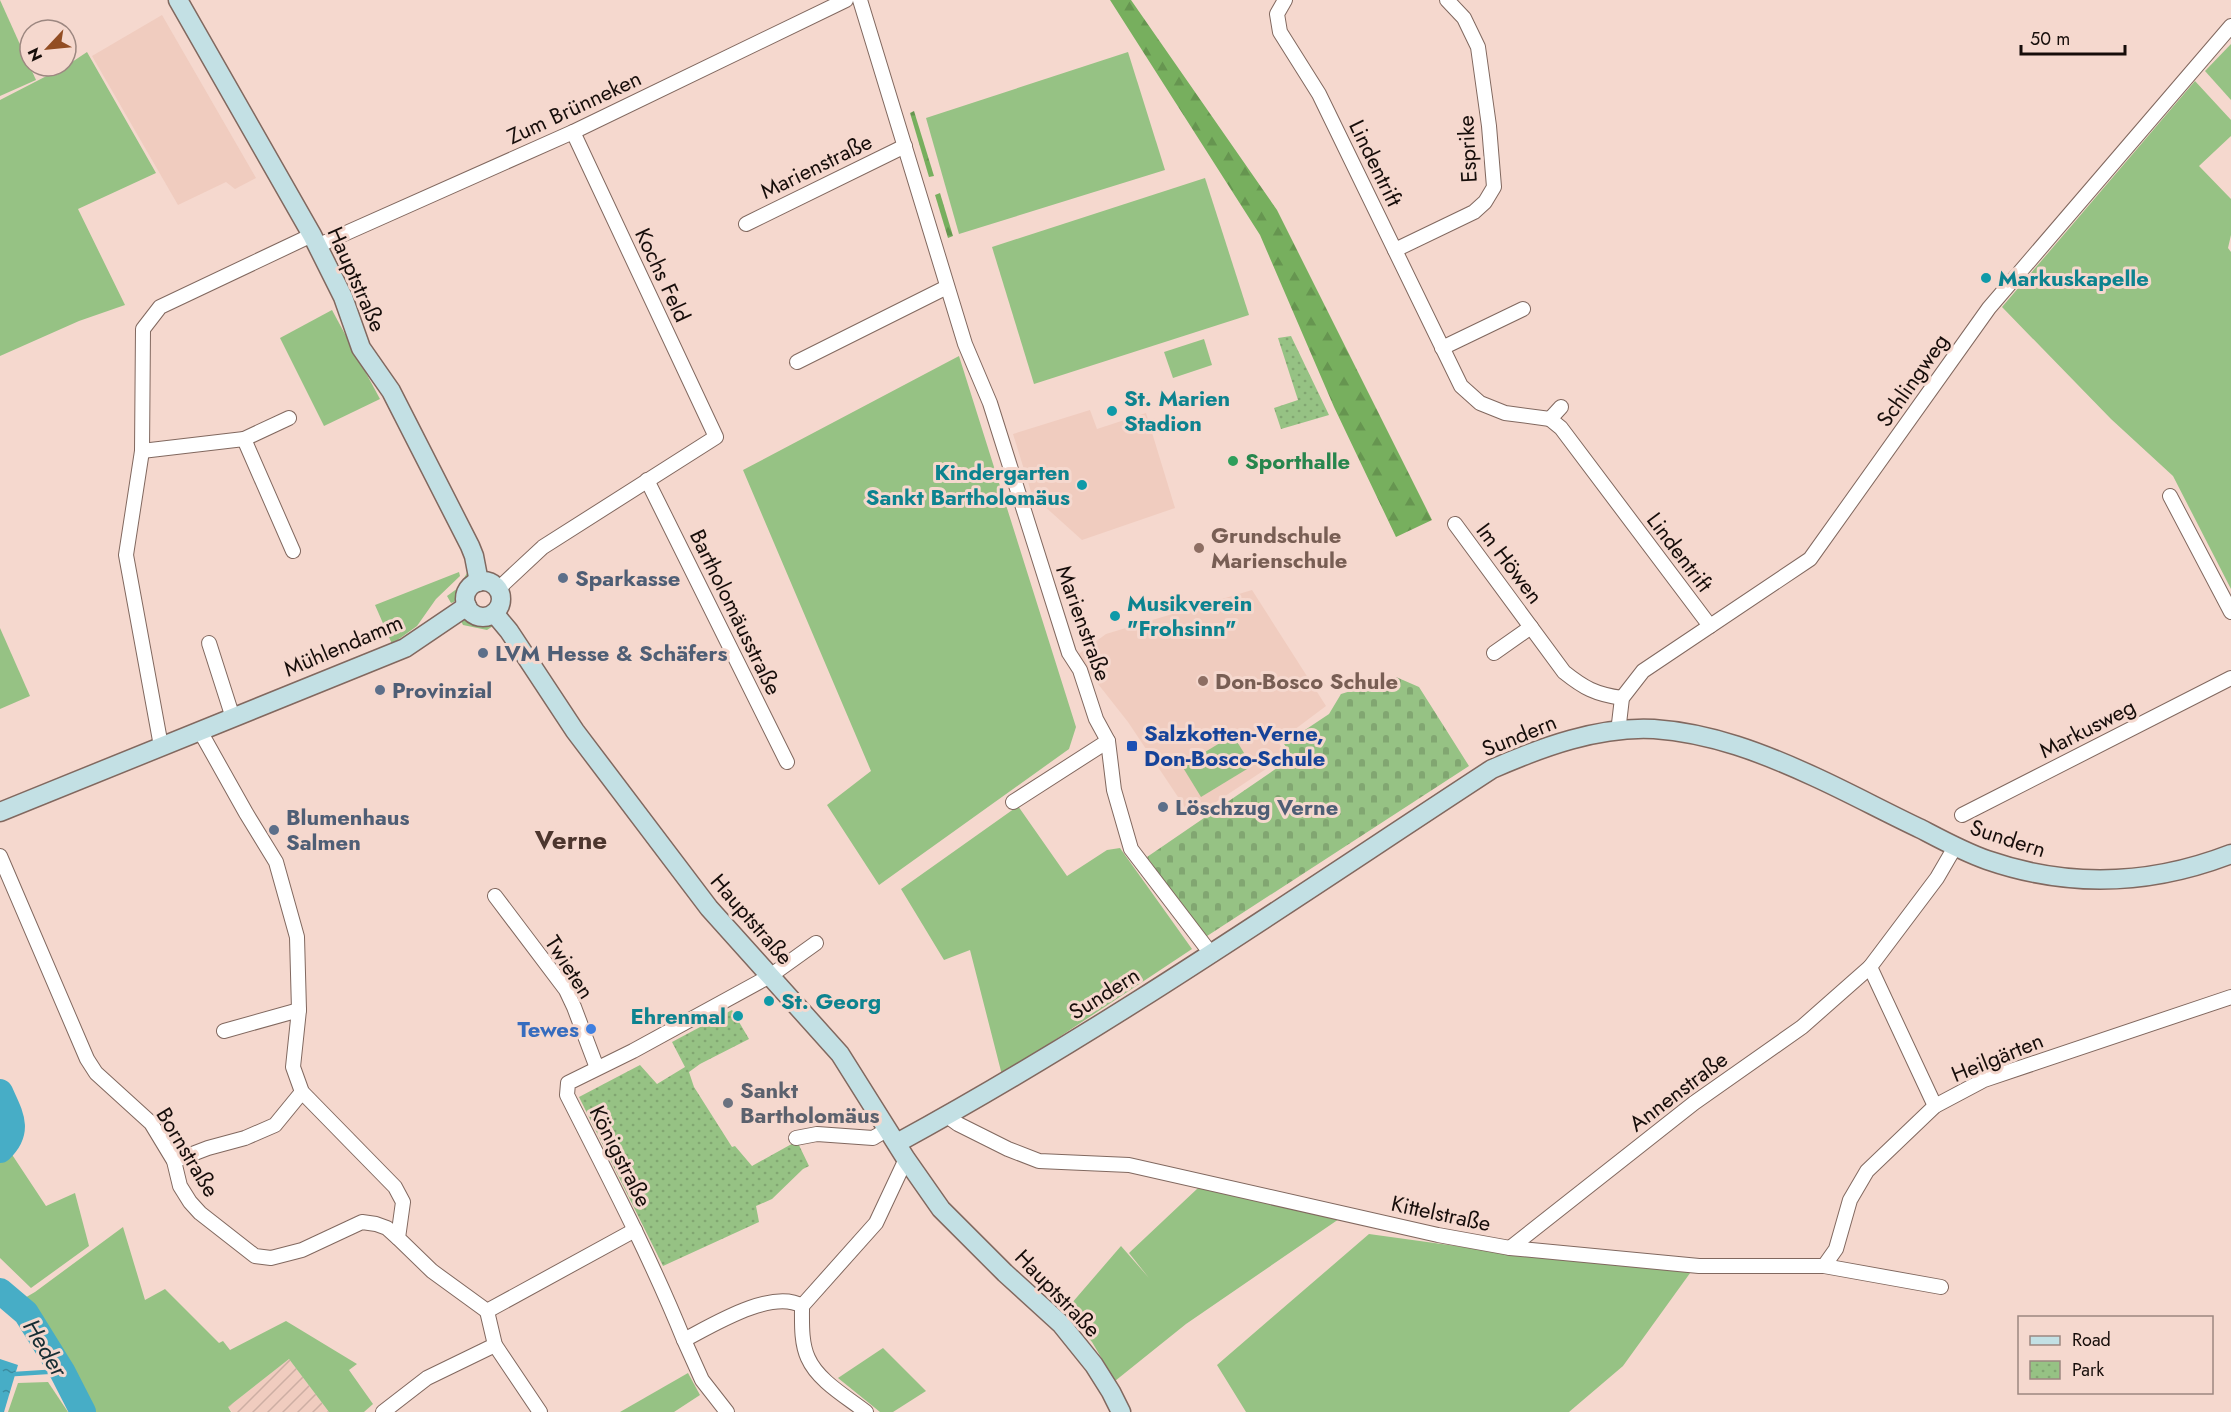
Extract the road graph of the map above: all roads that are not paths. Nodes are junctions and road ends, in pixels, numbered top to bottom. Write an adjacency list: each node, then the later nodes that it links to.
1 (178, 0): 10 (street, Hauptstraße)
2 (846, 0): 7 (street, Zum Brünneken)
3 (860, 0): 8 (street, Marienstraße)
4 (1284, 0): 11 (street, Lindentrift)
5 (1447, 0): 11 (street, Esprike)
6 (2231, 26): 30 (street, Schlingweg)
7 (573, 132): 10 (street, Zum Brünneken); 21 (street, Kochs Feld)
8 (904, 146): 9 (street, Marienstraße); 12 (street, Marienstraße)
9 (746, 224)
10 (314, 241): 20 (street, Zum Brünneken); 25 (street, Hauptstraße)
11 (1395, 250): 14 (street, Lindentrift)
12 (947, 287): 15 (street); 39 (street, Marienstraße)
13 (1523, 309): 14 (street)
14 (1442, 348): 18 (street, Lindentrift)
15 (797, 362)
16 (1561, 406): 18 (street)
17 (289, 418): 19 (street)
18 (1551, 419): 30 (street, Lindentrift)
19 (244, 440): 20 (street); 24 (street)
20 (142, 451): 40 (street, Zum Brünneken)
21 (647, 480): 26 (street); 41 (street, Bartholomäusstraße)
22 (2170, 496): 28 (street)
23 (1455, 524): 31 (street, Im Höwen)
24 (293, 551)
25 (479, 582): 26 (street); 27 (street)
26 (498, 589): 29 (street)
27 (467, 606): 29 (street); 36 (street, Mühlendamm)
28 (2231, 612)
29 (495, 613): 52 (street, Hauptstraße)
30 (1710, 626): 35 (street, Schlingweg)
31 (1531, 627): 33 (street, Im Höwen); 35 (street, Im Höwen)
32 (209, 643): 36 (street)
33 (1494, 653)
34 (2231, 678): 44 (street, Markusweg)
35 (1622, 698): 38 (street)
36 (233, 718): 37 (street, Mühlendamm)
37 (200, 731): 40 (street, Mühlendamm); 54 (street)
38 (1618, 732): 45 (street, Sundern); 50 (street, Sundern)
39 (1108, 741): 42 (street); 50 (street, Marienstraße)
40 (160, 746): 43 (street, Mühlendamm)
41 (788, 762)
42 (1013, 802)
43 (0, 812)
44 (1962, 815)
45 (1955, 847): 46 (street, Sundern); 51 (street, Annenstraße)
46 (2231, 854)
47 (0, 856): 63 (street, Bornstraße)
48 (495, 896): 56 (street, Twieten)
49 (816, 943): 52 (street, Königstraße)
50 (1212, 955): 59 (street, Sundern)
51 (1870, 968): 58 (street); 66 (street, Annenstraße)
52 (770, 976): 56 (street, Königstraße); 60 (street, Hauptstraße)
53 (2231, 997): 58 (street, Heilgärten)
54 (299, 1010): 55 (street); 57 (street)
55 (224, 1031)
56 (597, 1068): 64 (street, Königstraße)
57 (302, 1092): 63 (street); 65 (street)
58 (1935, 1106): 67 (street, Heilgärten)
59 (947, 1116): 60 (street, Sundern); 66 (street, Kittelstraße)
60 (892, 1136): 61 (street); 62 (street, Hauptstraße)
61 (796, 1138)
62 (906, 1159): 69 (street); 77 (street, Hauptstraße)
63 (174, 1161): 65 (street, Bornstraße)
64 (635, 1230): 70 (street); 71 (street, Königstraße)
65 (398, 1238): 70 (street, Bornstraße)
66 (1510, 1248): 67 (street, Kittelstraße)
67 (1824, 1266): 68 (street, Kittelstraße)
68 (1941, 1287)
69 (802, 1306): 71 (street); 76 (street)
70 (487, 1311): 72 (street)
71 (684, 1340): 75 (street, Königstraße)
72 (495, 1345): 73 (street); 74 (street)
73 (382, 1412)
74 (540, 1412)
75 (727, 1412)
76 (866, 1412)
77 (1121, 1412)

